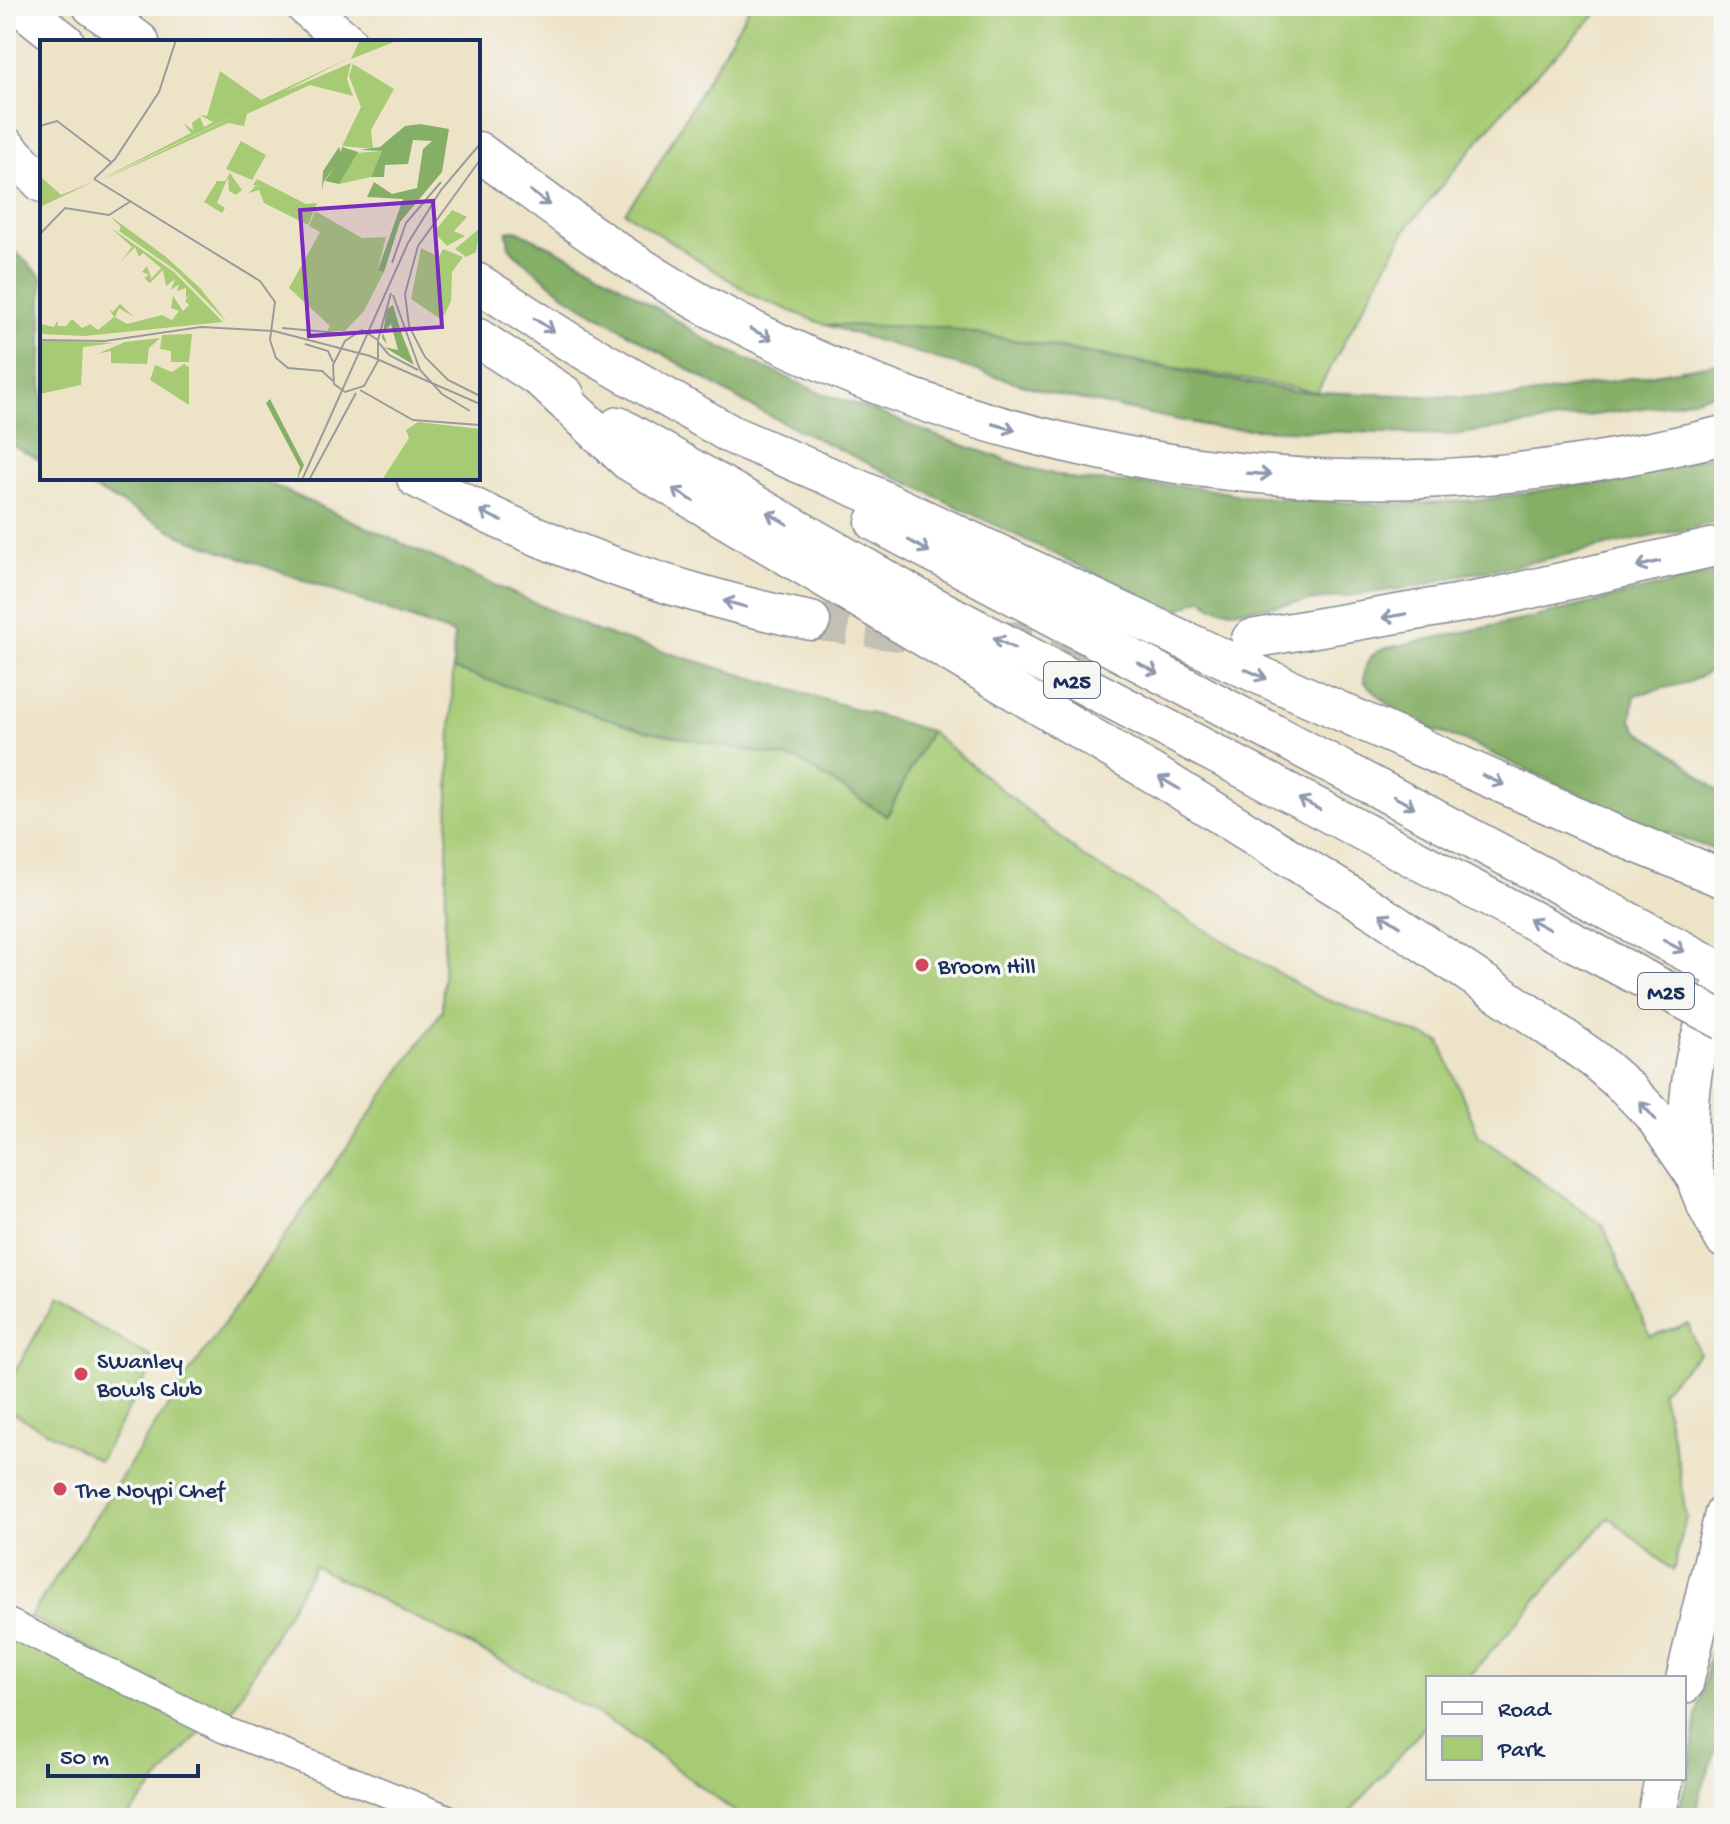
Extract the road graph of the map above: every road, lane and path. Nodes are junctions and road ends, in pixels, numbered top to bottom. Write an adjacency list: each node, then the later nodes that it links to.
1 (20, 6): 4 (highway)
2 (92, 6): 5 (highway)
3 (305, 6): 6 (highway)
4 (62, 40)
5 (137, 40)
6 (345, 40)
7 (6, 146): 9 (highway)
8 (480, 153): 14 (highway, one-way to 14)
9 (40, 181)
10 (480, 284): 13 (highway, M25, one-way to 13)
11 (480, 339): 12 (highway, M25)
12 (545, 383): 22 (highway, M25, one-way to 12, bridge); 23 (highway, M25, one-way to 12)
13 (732, 435): 19 (highway, M25, one-way to 19); 20 (highway, M25, one-way to 20)
14 (1724, 435)
15 (420, 480): 17 (highway, one-way to 15)
16 (1724, 545): 18 (highway, one-way to 18)
17 (811, 621)
18 (1251, 639)
19 (1724, 879)
20 (1724, 972)
21 (1724, 985): 23 (highway)
22 (1724, 1021)
23 (1694, 1174): 24 (highway)
24 (1724, 1239)
25 (1724, 1514): 27 (highway)
26 (6, 1621): 29 (street)
27 (1686, 1676)
28 (1664, 1780): 30 (highway)
29 (448, 1818)
30 (1656, 1818)

